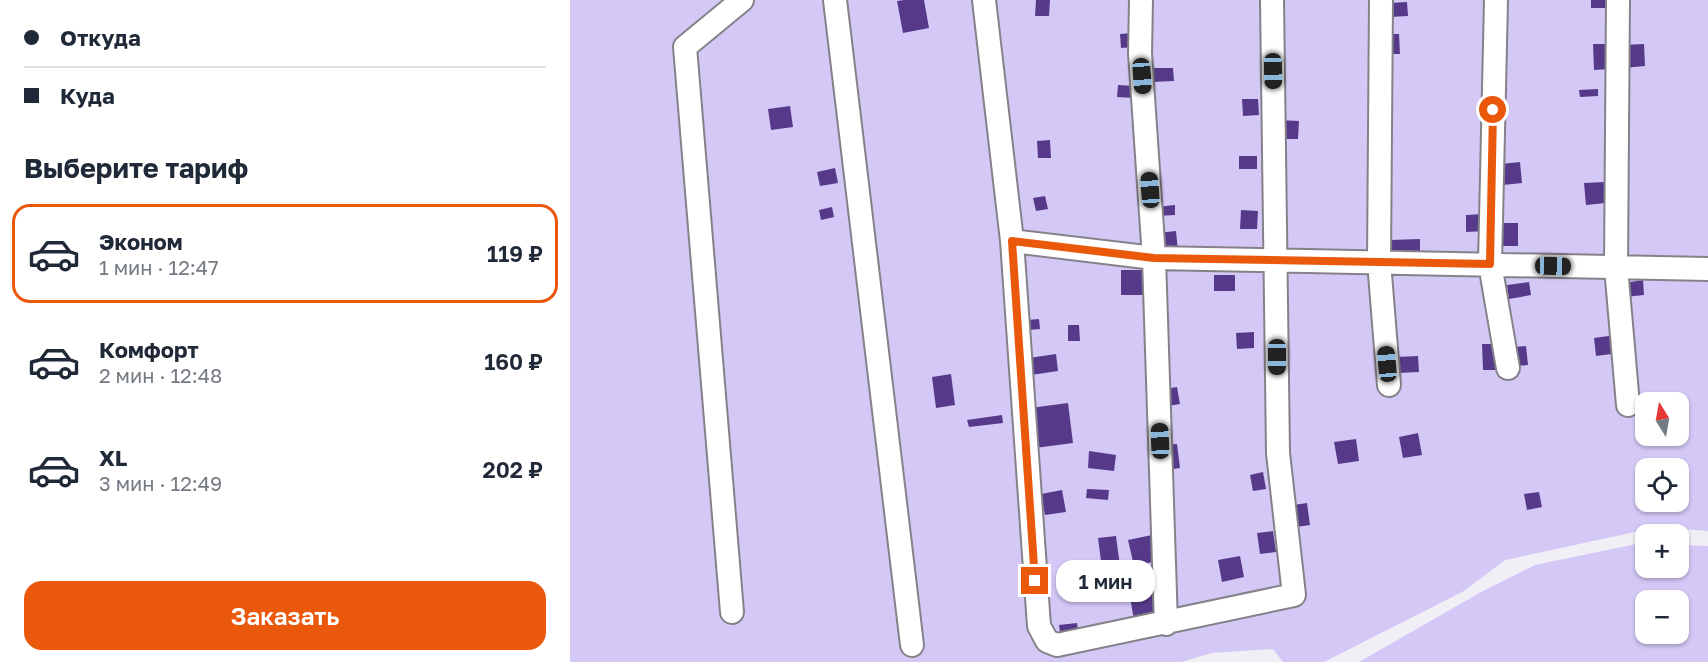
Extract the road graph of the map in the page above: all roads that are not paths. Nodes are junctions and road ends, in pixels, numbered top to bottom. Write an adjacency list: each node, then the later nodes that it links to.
1 (742, 0): 19 (street)
2 (835, 0): 21 (street)
3 (984, 0): 9 (street)
4 (1141, 0): 10 (street)
5 (1272, 0): 11 (street)
6 (1381, 0): 12 (street)
7 (1496, 0): 13 (street)
8 (1618, 0): 14 (street)
9 (1012, 241): 10 (street); 20 (street)
10 (1154, 258): 11 (street); 20 (street)
11 (1276, 261): 12 (street); 20 (street)
12 (1379, 262): 13 (street); 17 (street)
13 (1490, 264): 14 (street); 16 (street)
14 (1616, 267): 15 (street); 18 (street)
15 (1708, 269)
16 (1508, 368)
17 (1389, 385)
18 (1628, 405)
19 (732, 612)
20 (1166, 624)
21 (912, 645)

